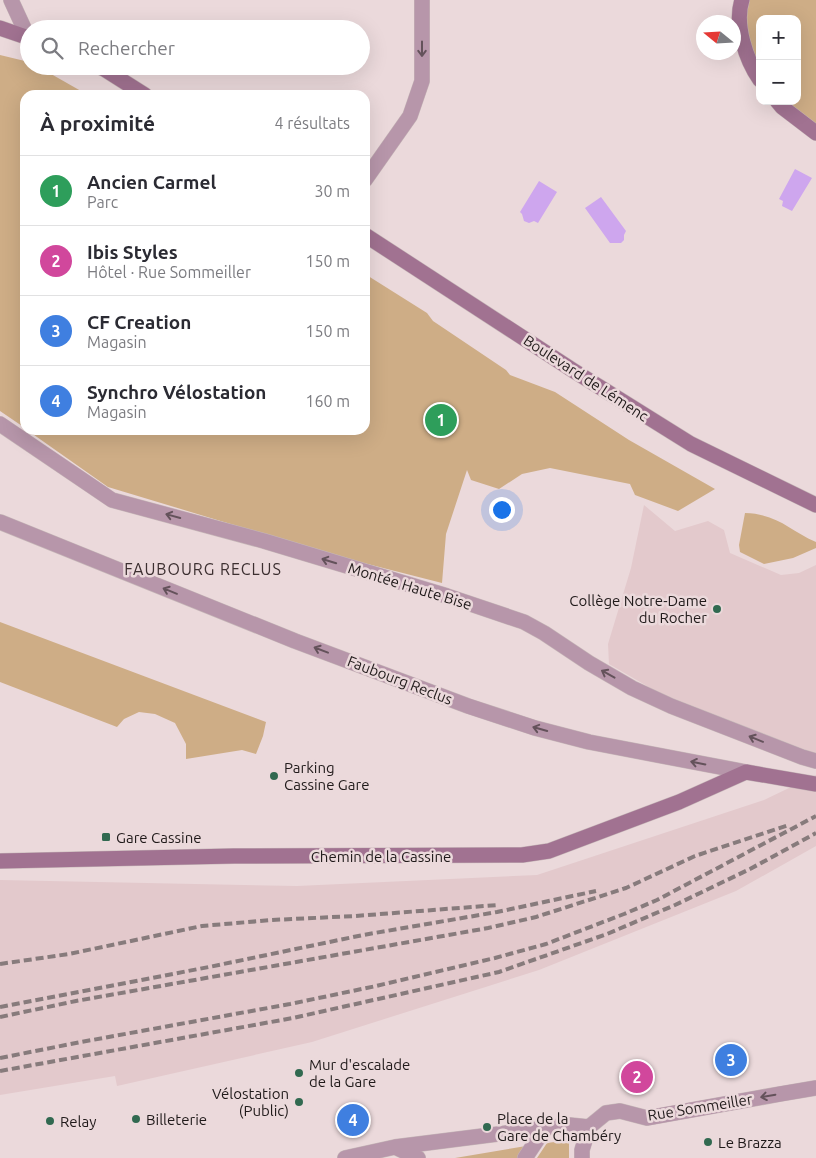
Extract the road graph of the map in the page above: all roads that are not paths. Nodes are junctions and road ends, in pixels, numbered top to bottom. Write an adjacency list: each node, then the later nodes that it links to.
1 (11, 0): 4 (street)
2 (422, 0): 12 (street, one-way to 12)
3 (742, 0): 7 (main road)
4 (20, 20)
5 (0, 28): 6 (main road)
6 (20, 35)
7 (756, 74)
8 (113, 75): 9 (main road)
9 (137, 90)
10 (780, 105): 11 (main road)
11 (816, 133)
12 (370, 173)
13 (370, 238): 15 (main road, Boulevard de Lémenc)
14 (0, 424): 17 (street, Montée Haute Bise, one-way to 14)
15 (816, 506)
16 (0, 522): 18 (street, Faubourg Reclus, one-way to 16)
17 (809, 759)
18 (746, 772): 19 (main road, Faubourg Reclus); 20 (main road, Chemin de la Cassine)
19 (816, 784)
20 (0, 861)
21 (816, 1088): 22 (street, Rue Sommeiller, one-way to 22)
22 (589, 1127): 23 (street); 28 (street)
23 (546, 1128): 24 (street); 27 (street)
24 (396, 1153): 25 (street); 26 (street)
25 (345, 1158)
26 (418, 1158)
27 (525, 1158)
28 (582, 1158)

